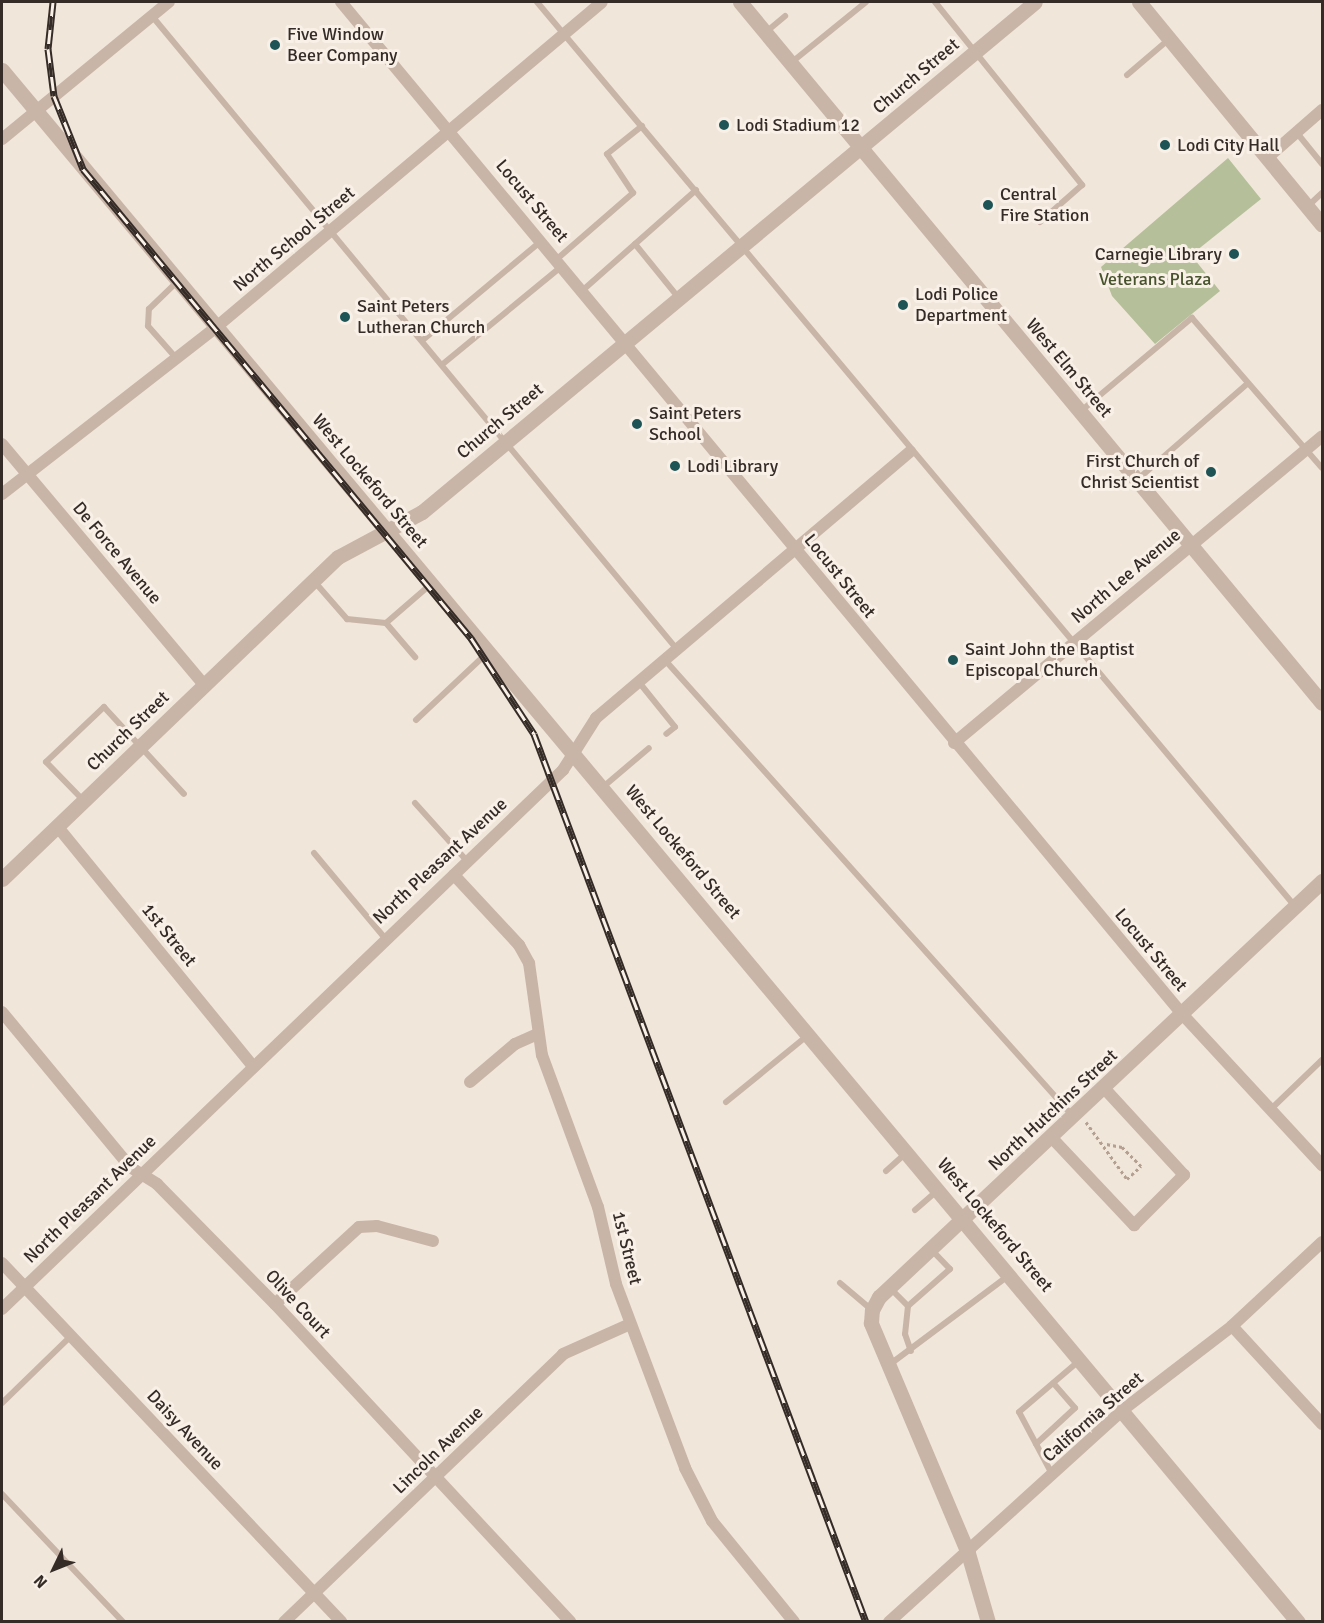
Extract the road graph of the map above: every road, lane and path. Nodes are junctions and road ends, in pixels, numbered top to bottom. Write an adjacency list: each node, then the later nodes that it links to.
1 (169, 2): 10 (street)
2 (341, 2): 22 (street, Locust Street)
3 (537, 2): 13 (lane)
4 (602, 2): 13 (street, North School Street)
5 (740, 2): 12 (street, West Elm Street)
6 (866, 2): 16 (lane)
7 (935, 2): 15 (lane)
8 (1035, 2): 15 (street, Church Street)
9 (1139, 2): 14 (street)
10 (152, 16): 20 (street); 33 (lane)
11 (785, 16): 12 (lane)
12 (765, 32): 16 (street, West Elm Street)
13 (564, 33): 21 (lane); 22 (street, North School Street)
14 (1170, 38): 18 (lane); 26 (street)
15 (976, 51): 25 (street, Church Street); 31 (lane)
16 (791, 63): 25 (street, West Elm Street)
17 (2, 70): 20 (street, West Lockeford Street)
18 (1127, 75)
19 (1323, 110): 23 (street)
20 (35, 111): 24 (street); 38 (street, West Lockeford Street)
21 (642, 126): 28 (lane); 37 (lane)
22 (450, 132): 33 (street, North School Street); 34 (street, Locust Street)
23 (1297, 133): 26 (street); 27 (lane)
24 (2, 139)
25 (860, 148): 36 (street, Church Street); 47 (street, West Elm Street)
26 (1267, 158): 30 (street)
27 (1323, 164)
28 (696, 190): 35 (lane); 36 (lane)
29 (1323, 193): 30 (lane)
30 (1307, 206): 32 (street)
31 (1040, 222)
32 (1323, 225)
33 (331, 229): 41 (street, North School Street); 42 (lane)
34 (542, 241): 37 (street, Locust Street); 42 (lane)
35 (635, 244): 39 (lane); 40 (lane)
36 (742, 245): 40 (street, Church Street); 52 (lane)
37 (560, 262): 39 (street, Locust Street); 45 (lane)
38 (179, 281): 41 (street, West Lockeford Street); 44 (lane)
39 (583, 290): 43 (street, Locust Street)
40 (679, 298): 43 (street, Church Street)
41 (217, 327): 44 (street, North School Street); 57 (street, West Lockeford Street)
42 (424, 339): 45 (lane)
43 (626, 342): 49 (street, Church Street); 59 (street, Locust Street)
44 (177, 359): 54 (street, North School Street)
45 (444, 363): 49 (lane)
46 (1247, 384): 47 (lane); 51 (lane); 55 (lane)
47 (1080, 412): 55 (street, West Elm Street)
48 (1323, 436): 51 (street, North Lee Avenue)
49 (508, 440): 57 (street, Church Street); 64 (lane)
50 (2, 444): 54 (street, De Force Avenue)
51 (1307, 450): 53 (lane); 58 (street, North Lee Avenue)
52 (910, 452): 59 (street, North Pleasant Avenue); 63 (lane)
53 (1323, 468)
54 (29, 477): 56 (street, North School Street); 69 (street, De Force Avenue)
55 (1138, 480): 58 (street, West Elm Street)
56 (2, 494)
57 (386, 530): 60 (street, Church Street); 61 (street, West Lockeford Street)
58 (1192, 544): 63 (street, North Lee Avenue); 70 (street, West Elm Street)
59 (795, 550): 64 (street, North Pleasant Avenue); 73 (street, Locust Street)
60 (313, 580): 62 (lane); 69 (street, Church Street)
61 (430, 584): 62 (lane); 65 (street, West Lockeford Street)
62 (386, 623): 66 (lane)
63 (1072, 644): 73 (street, North Lee Avenue); 87 (lane)
64 (676, 648): 67 (street, North Pleasant Avenue)
65 (487, 653): 71 (lane); 76 (street, West Lockeford Street)
66 (414, 657)
67 (664, 658): 68 (street, North Pleasant Avenue); 99 (lane)
68 (638, 681): 72 (lane); 76 (street, North Pleasant Avenue)
69 (204, 685): 74 (street, Church Street)
70 (1323, 703)
71 (416, 720)
72 (666, 734)
73 (954, 743): 90 (street, Locust Street)
74 (141, 746): 78 (lane); 79 (street, Church Street); 79 (lane)
75 (649, 748): 77 (lane)
76 (573, 754): 77 (street, West Lockeford Street); 83 (street, North Pleasant Avenue)
77 (602, 787): 92 (street, West Lockeford Street)
78 (184, 794)
79 (83, 801): 81 (street, Church Street)
80 (415, 802): 83 (lane)
81 (57, 826): 85 (street, Church Street); 94 (street, 1st Street)
82 (314, 853): 88 (lane)
83 (468, 862): 84 (street, North Pleasant Avenue)
84 (454, 875): 88 (street, North Pleasant Avenue); 91 (street, 1st Street)
85 (2, 879)
86 (1323, 881): 87 (street, North Hutchins Street)
87 (1296, 908): 90 (street, North Hutchins Street)
88 (384, 937): 94 (street, North Pleasant Avenue)
89 (2, 1012): 105 (street, Olive Court)
90 (1183, 1015): 96 (street, North Hutchins Street); 98 (street, Locust Street)
91 (537, 1034): 95 (street); 121 (street, 1st Street)
92 (810, 1034): 97 (lane); 102 (street, West Lockeford Street)
93 (1323, 1060): 98 (lane)
94 (253, 1066): 105 (street, North Pleasant Avenue)
95 (471, 1082)
96 (1105, 1089): 99 (street, North Hutchins Street); 100 (street)
97 (726, 1102)
98 (1271, 1110): 103 (street, Locust Street)
99 (1077, 1116): 100 (street, North Hutchins Street); 101 (path)
100 (1052, 1138): 108 (street, North Hutchins Street)
101 (1106, 1144): 101 (path)
102 (908, 1151): 104 (lane); 106 (street, West Lockeford Street)
103 (1323, 1165)
104 (886, 1171)
105 (143, 1173): 115 (street, North Pleasant Avenue); 117 (street, Olive Court)
106 (940, 1189): 107 (lane); 108 (street, West Lockeford Street)
107 (915, 1210)
108 (964, 1218): 111 (street, North Hutchins Street); 113 (street, West Lockeford Street)
109 (433, 1242): 117 (street)
110 (1323, 1242): 122 (street, California Street)
111 (931, 1249): 116 (street, North Hutchins Street); 118 (lane)
112 (2, 1263): 115 (street, Daisy Avenue)
113 (1011, 1274): 124 (lane); 125 (street, West Lockeford Street)
114 (840, 1283): 120 (lane)
115 (24, 1287): 119 (street, North Pleasant Avenue); 123 (street, Daisy Avenue)
116 (889, 1287): 118 (lane); 120 (street, North Hutchins Street)
117 (275, 1304): 133 (street, Olive Court)
118 (909, 1306): 124 (lane)
119 (2, 1309)
120 (872, 1310): 126 (street)
121 (630, 1324): 133 (street, Lincoln Avenue); 141 (street, 1st Street)
122 (1232, 1326): 129 (street, California Street); 130 (street)
123 (72, 1336): 128 (lane); 136 (street, Daisy Avenue)
124 (911, 1351): 126 (lane)
125 (1082, 1359): 127 (lane); 129 (street, West Lockeford Street)
126 (888, 1365): 135 (street)
127 (1053, 1383): 131 (lane); 131 (lane)
128 (2, 1403)
129 (1124, 1409): 132 (street, California Street); 144 (street, West Lockeford Street)
130 (1323, 1424)
131 (1036, 1444): 132 (lane)
132 (1053, 1475): 135 (street, California Street)
133 (435, 1478): 136 (street, Lincoln Avenue); 140 (street, Olive Court)
134 (2, 1494): 137 (lane)
135 (968, 1553): 142 (street, California Street); 143 (street)
136 (315, 1593): 138 (street, Lincoln Avenue); 139 (street, Daisy Avenue)
137 (123, 1622)
138 (284, 1622)
139 (342, 1622)
140 (571, 1622)
141 (794, 1622)
142 (889, 1622)
143 (988, 1622)
144 (1298, 1622)

